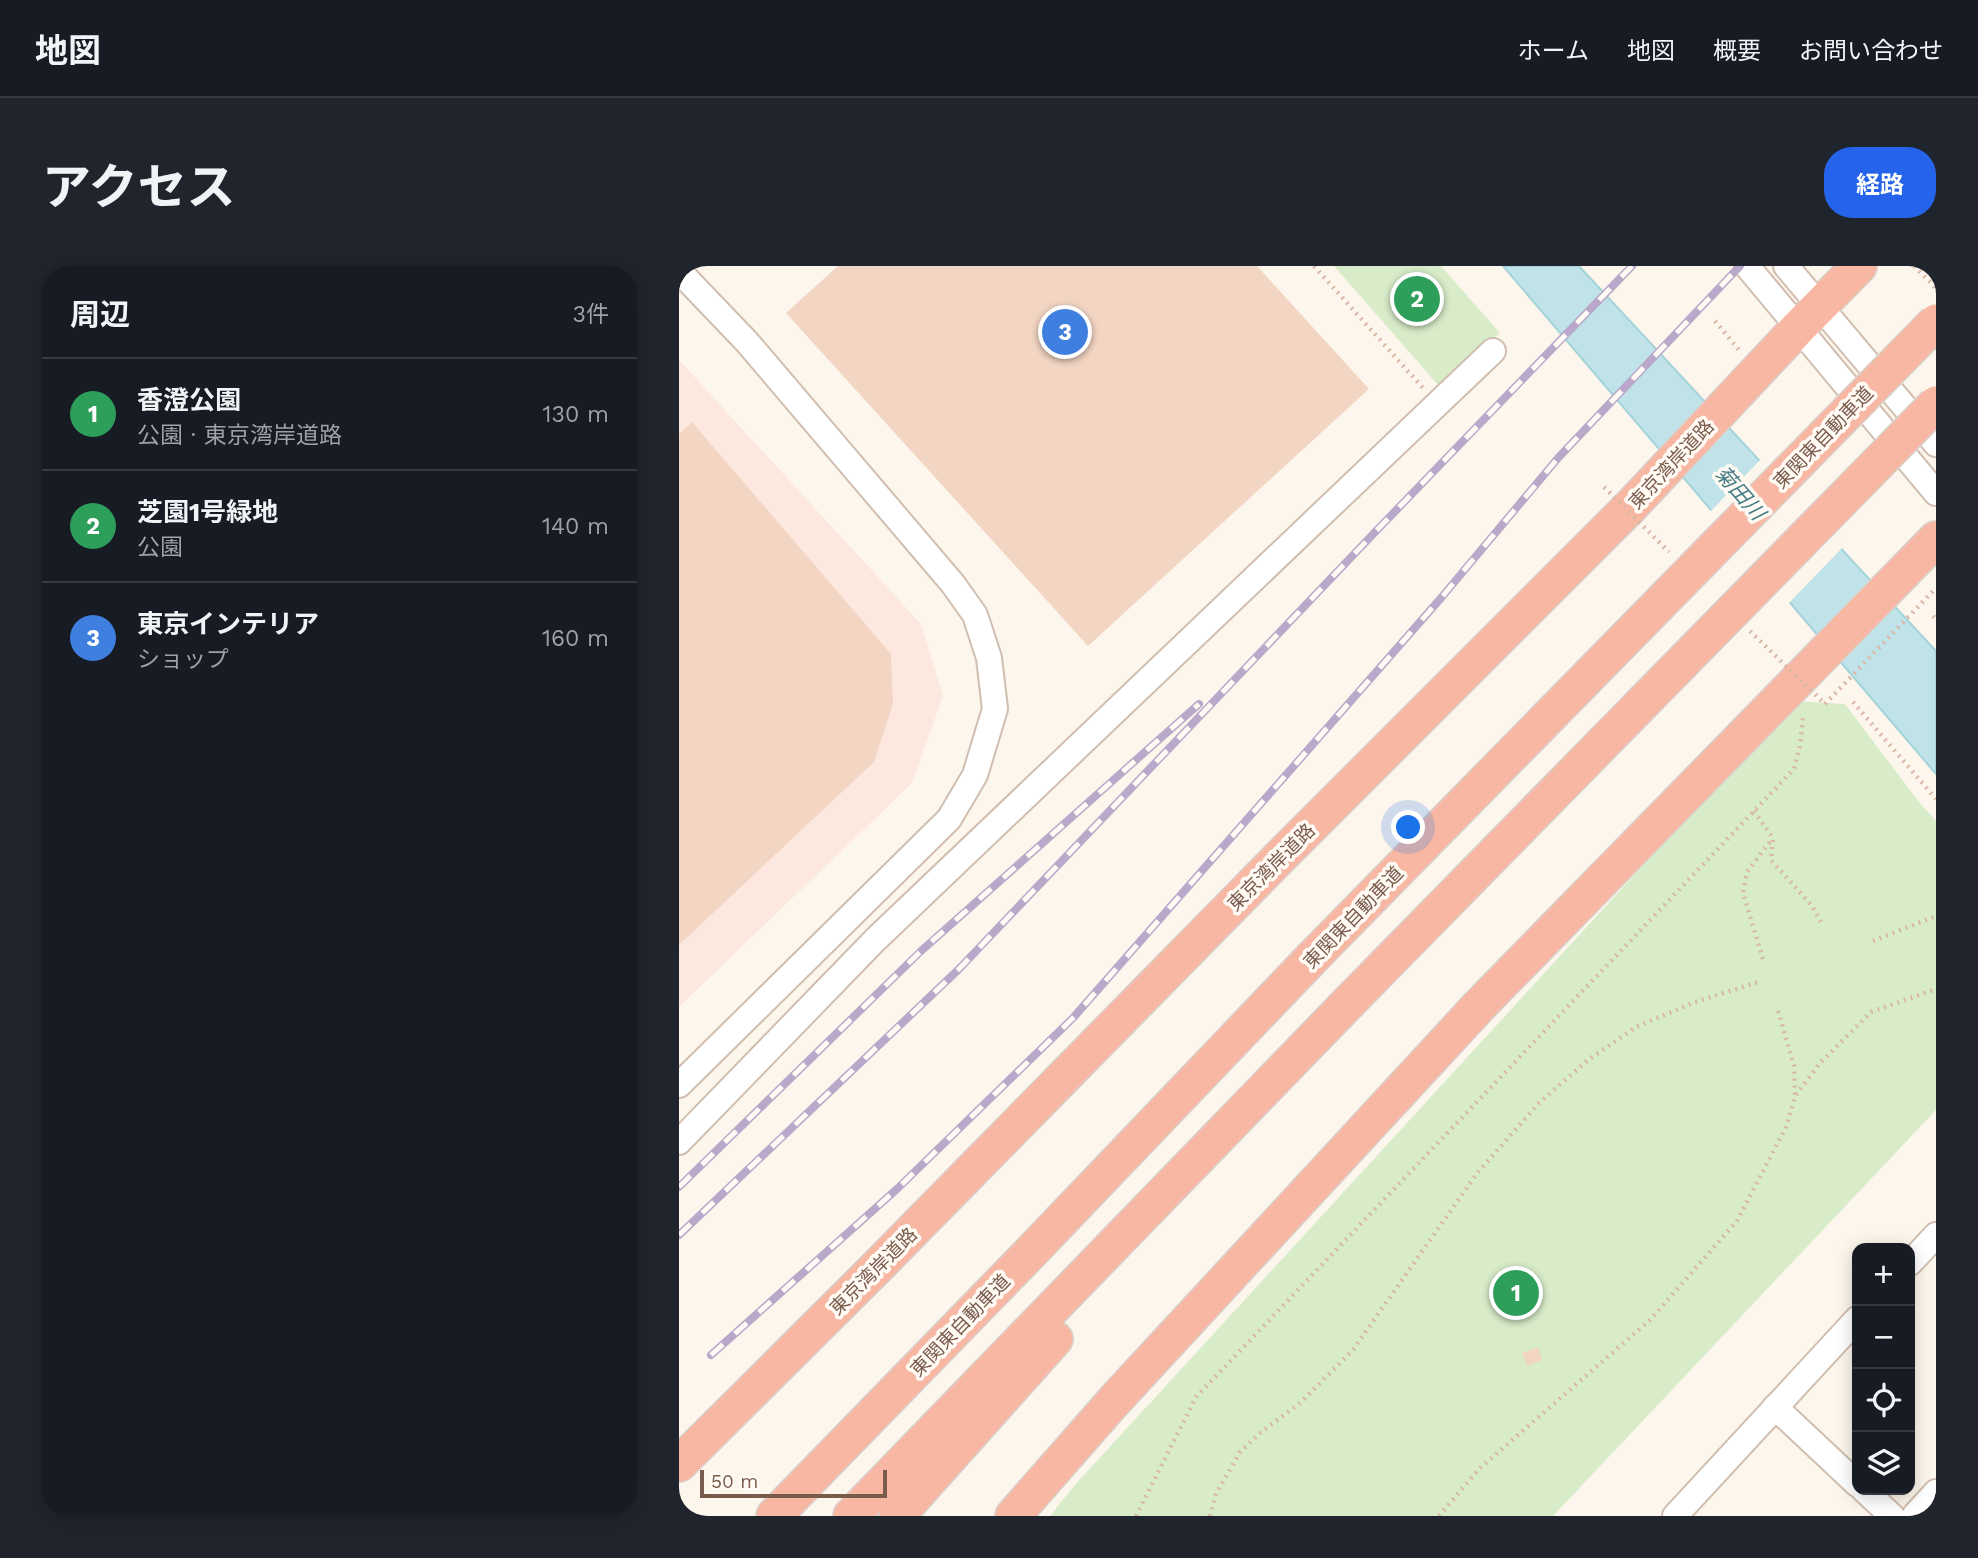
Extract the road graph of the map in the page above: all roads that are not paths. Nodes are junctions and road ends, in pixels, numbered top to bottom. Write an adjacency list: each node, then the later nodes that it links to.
1 (1747, 266): 5 (street)
2 (1786, 266): 5 (street)
3 (1859, 266): 5 (highway, 東京湾岸道路)
4 (679, 271): 13 (street)
5 (1809, 316): 9 (street); 10 (street); 20 (highway, 東京湾岸道路)
6 (1936, 322): 24 (highway, 東関東自動車道, bridge)
7 (1493, 351): 14 (street)
8 (1936, 404): 15 (highway, bridge)
9 (1936, 444)
10 (1936, 493)
11 (1936, 539): 12 (highway)
12 (1926, 582): 27 (highway)
13 (679, 1085)
14 (679, 1142)
15 (1203, 1155): 25 (highway); 26 (highway)
16 (1936, 1235): 17 (street)
17 (1915, 1258)
18 (1852, 1324): 19 (street)
19 (1775, 1407): 21 (street); 28 (street)
20 (679, 1464)
21 (1852, 1479)
22 (1936, 1492): 30 (street)
23 (1869, 1495): 29 (street)
24 (774, 1516)
25 (851, 1516)
26 (897, 1516)
27 (1013, 1516)
28 (1675, 1516)
29 (1892, 1516)
30 (1914, 1516)

